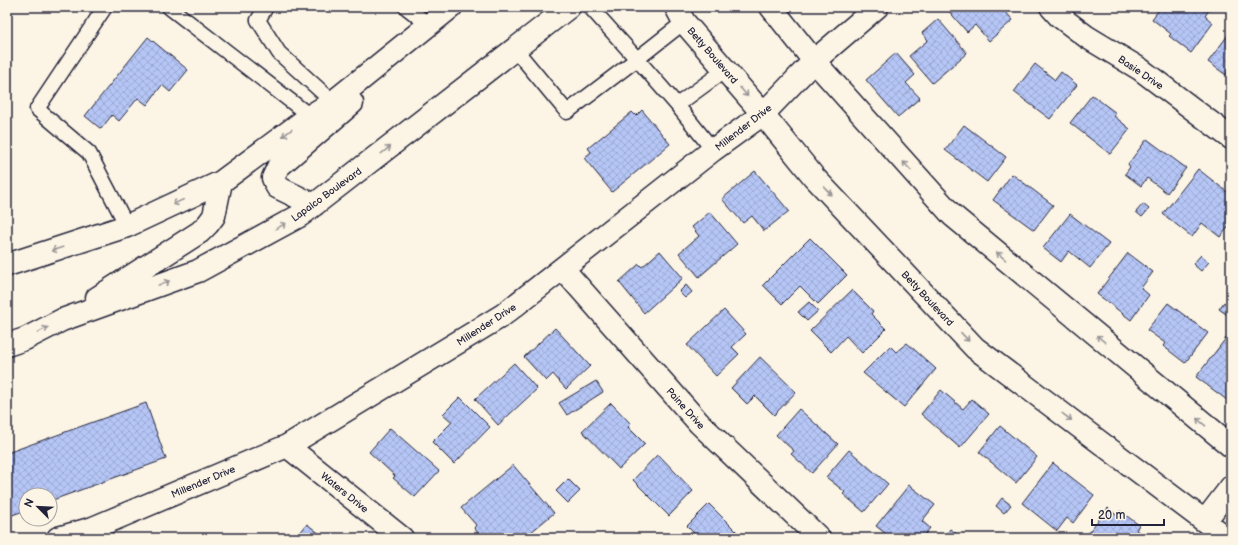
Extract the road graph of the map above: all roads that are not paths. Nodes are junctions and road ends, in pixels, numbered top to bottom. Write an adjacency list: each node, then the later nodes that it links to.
1 (105, 7): 25 (lane)
2 (170, 7): 20 (lane)
3 (266, 7): 17 (lane)
4 (406, 7): 12 (lane)
5 (451, 7): 12 (street)
6 (569, 7): 13 (street, Lapalco Boulevard)
7 (590, 7): 14 (lane)
8 (771, 7): 15 (street)
9 (877, 7): 15 (street, Millender Drive)
10 (1051, 7): 21 (street, Basie Drive)
11 (680, 15): 14 (lane); 16 (street, Betty Boulevard)
12 (429, 25): 17 (street); 24 (street)
13 (515, 49): 14 (lane); 24 (street, Lapalco Boulevard, one-way to 13)
14 (637, 59): 18 (lane)
15 (814, 61): 19 (street, Millender Drive); 31 (street, one-way to 15)
16 (726, 70): 18 (lane); 19 (street, Betty Boulevard, one-way to 19)
17 (333, 102): 20 (street)
18 (677, 105): 22 (lane)
19 (763, 114): 22 (street, Millender Drive); 33 (street, Betty Boulevard, one-way to 33)
20 (310, 116): 23 (street, one-way to 23)
21 (1231, 138)
22 (713, 150): 27 (street, Millender Drive)
23 (221, 182): 25 (street, one-way to 25); 28 (street)
24 (314, 205): 28 (street, Lapalco Boulevard, one-way to 24)
25 (127, 226): 26 (street, one-way to 26)
26 (7, 265)
27 (563, 269): 30 (street, Millender Drive); 36 (street, Paine Drive)
28 (62, 320): 29 (street, Lapalco Boulevard, one-way to 28)
29 (7, 345)
30 (287, 446): 34 (street, Millender Drive); 35 (street, Waters Drive)
31 (1231, 446)
32 (1231, 487): 33 (street)
33 (1205, 521): 37 (street, Betty Boulevard)
34 (58, 538)
35 (402, 538)
36 (819, 538)
37 (1227, 538)

